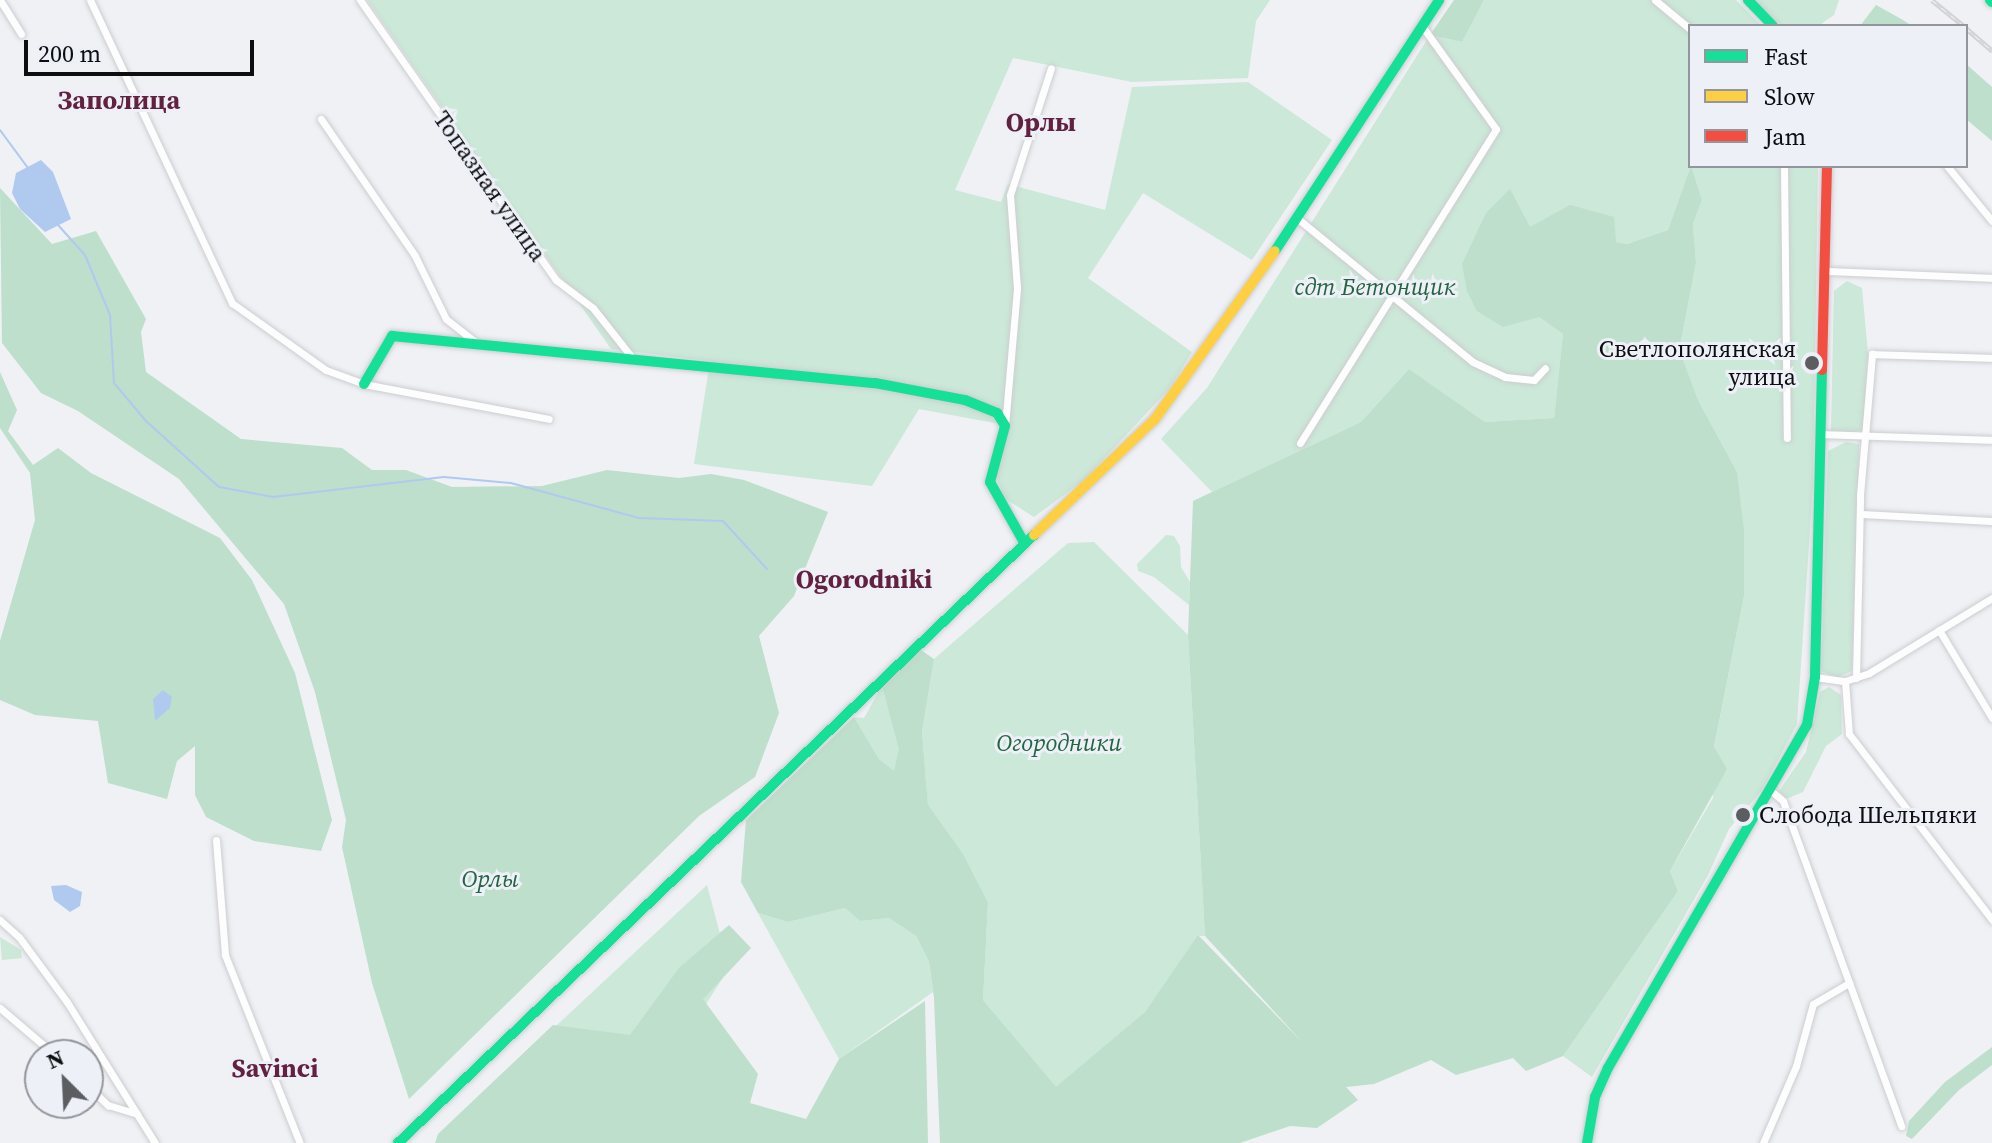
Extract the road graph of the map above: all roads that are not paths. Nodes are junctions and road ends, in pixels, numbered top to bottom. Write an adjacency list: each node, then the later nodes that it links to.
1 (0, 0): 10 (street)
2 (90, 0): 25 (street)
3 (360, 0): 23 (street, Топазная улица)
4 (1439, 0): 8 (street)
5 (1655, 0): 9 (street)
6 (1748, 0): 7 (street)
7 (1771, 24)
8 (1422, 26): 16 (street); 20 (street)
9 (1688, 27)
10 (21, 34)
11 (1051, 68): 27 (street)
12 (321, 119): 21 (street)
13 (1784, 168): 30 (street)
14 (1827, 168): 18 (street)
15 (1949, 168): 17 (street)
16 (1297, 218): 20 (street); 35 (street)
17 (1992, 221)
18 (1826, 271): 19 (street); 28 (street)
19 (1992, 278)
20 (1392, 293): 24 (street); 32 (street)
21 (478, 344): 23 (street); 25 (street)
22 (1992, 358): 29 (street)
23 (634, 360): 27 (street)
24 (1545, 368)
25 (364, 384): 26 (street)
26 (549, 419)
27 (1005, 426): 35 (street)
28 (1822, 434): 29 (street); 38 (street)
29 (1865, 436): 31 (street); 33 (street)
30 (1787, 438)
31 (1992, 440)
32 (1300, 443)
33 (1861, 514): 34 (street); 39 (street)
34 (1992, 521)
35 (1025, 544): 54 (street)
36 (1992, 598): 37 (street)
37 (1939, 630): 39 (street); 41 (street)
38 (1815, 677): 40 (street); 42 (street)
39 (1856, 678): 40 (street)
40 (1845, 681): 45 (street)
41 (1992, 718)
42 (1770, 790): 46 (street); 55 (street)
43 (216, 840): 53 (street)
44 (0, 920): 50 (street)
45 (1992, 920)
46 (1849, 983): 51 (street); 56 (street)
47 (0, 1008): 48 (street)
48 (36, 1039)
49 (104, 1101): 50 (street)
50 (137, 1114): 52 (street)
51 (1901, 1126)
52 (155, 1143)
53 (300, 1143)
54 (398, 1143)
55 (1587, 1143)
56 (1763, 1143)

